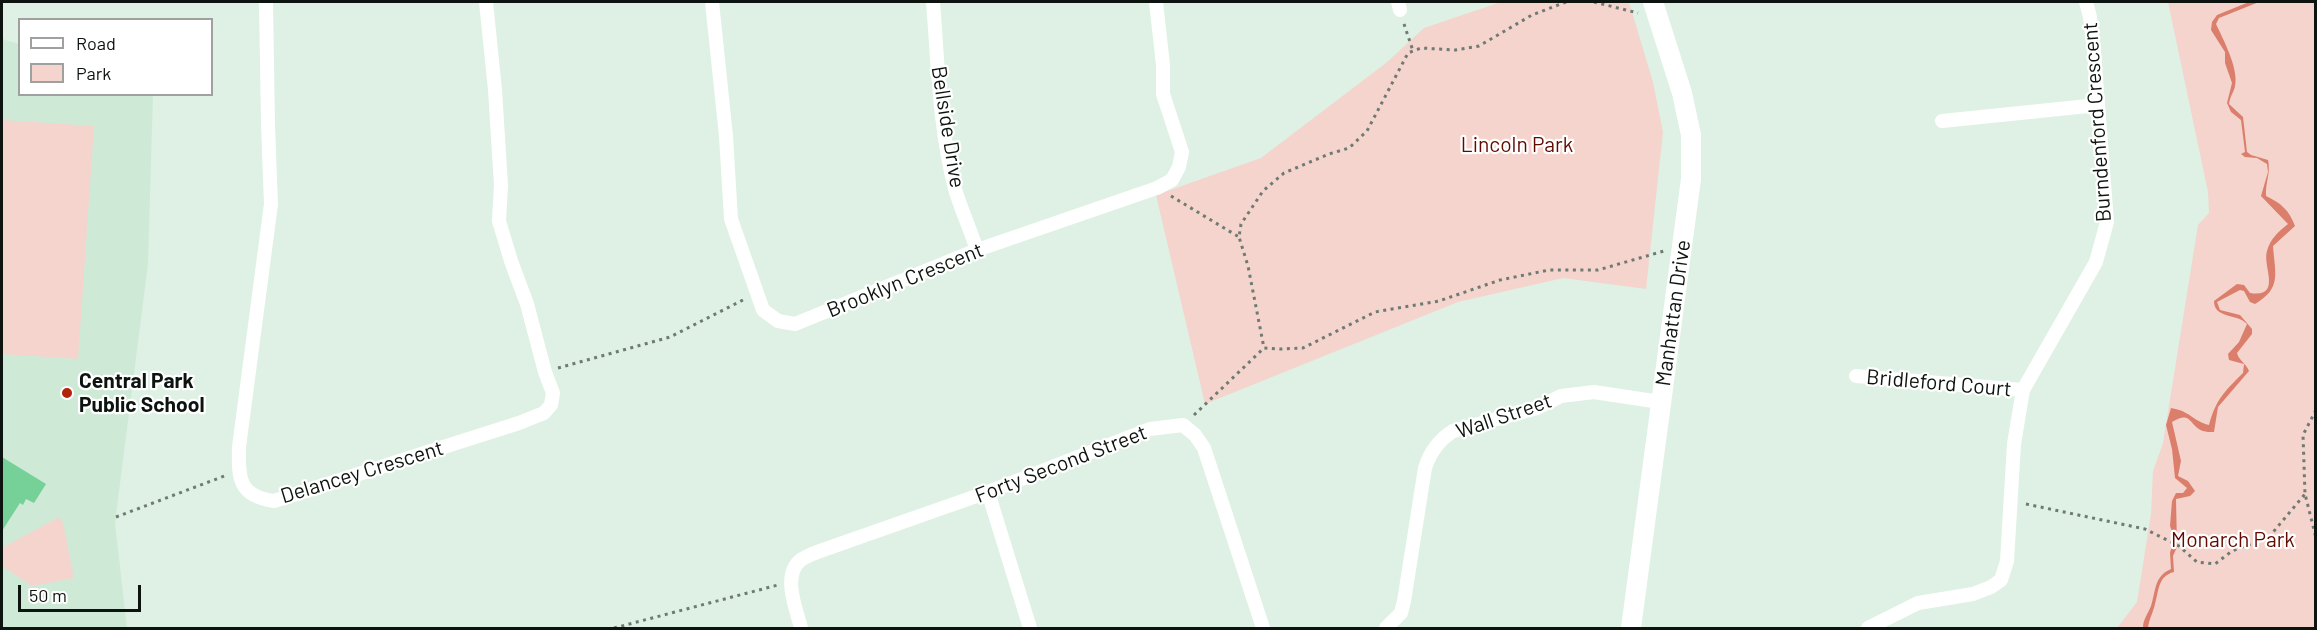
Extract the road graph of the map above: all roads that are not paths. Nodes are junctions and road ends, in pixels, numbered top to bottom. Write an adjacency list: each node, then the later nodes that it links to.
1 (266, 2): 2 (street, Delancey Crescent)
2 (486, 2)
3 (712, 2): 10 (street, Brooklyn Crescent)
4 (933, 2): 10 (street, Bellside Drive)
5 (1156, 2): 10 (street, Brooklyn Crescent)
6 (2086, 2): 8 (street, Burndenford Crescent)
7 (1656, 10): 13 (street, Manhattan Drive)
8 (2098, 105): 9 (street); 12 (street, Burndenford Crescent)
9 (1942, 121)
10 (977, 249)
11 (1856, 376): 12 (street, Bridleford Court)
12 (2023, 390): 20 (street, Burndenford Crescent)
13 (1660, 402): 18 (street, Wall Street); 19 (street, Manhattan Drive)
14 (988, 492): 15 (street, Forty Second Street); 16 (street); 17 (street, Forty Second Street)
15 (801, 628)
16 (1030, 628)
17 (1263, 628)
18 (1386, 628)
19 (1631, 628)
20 (1868, 628)

